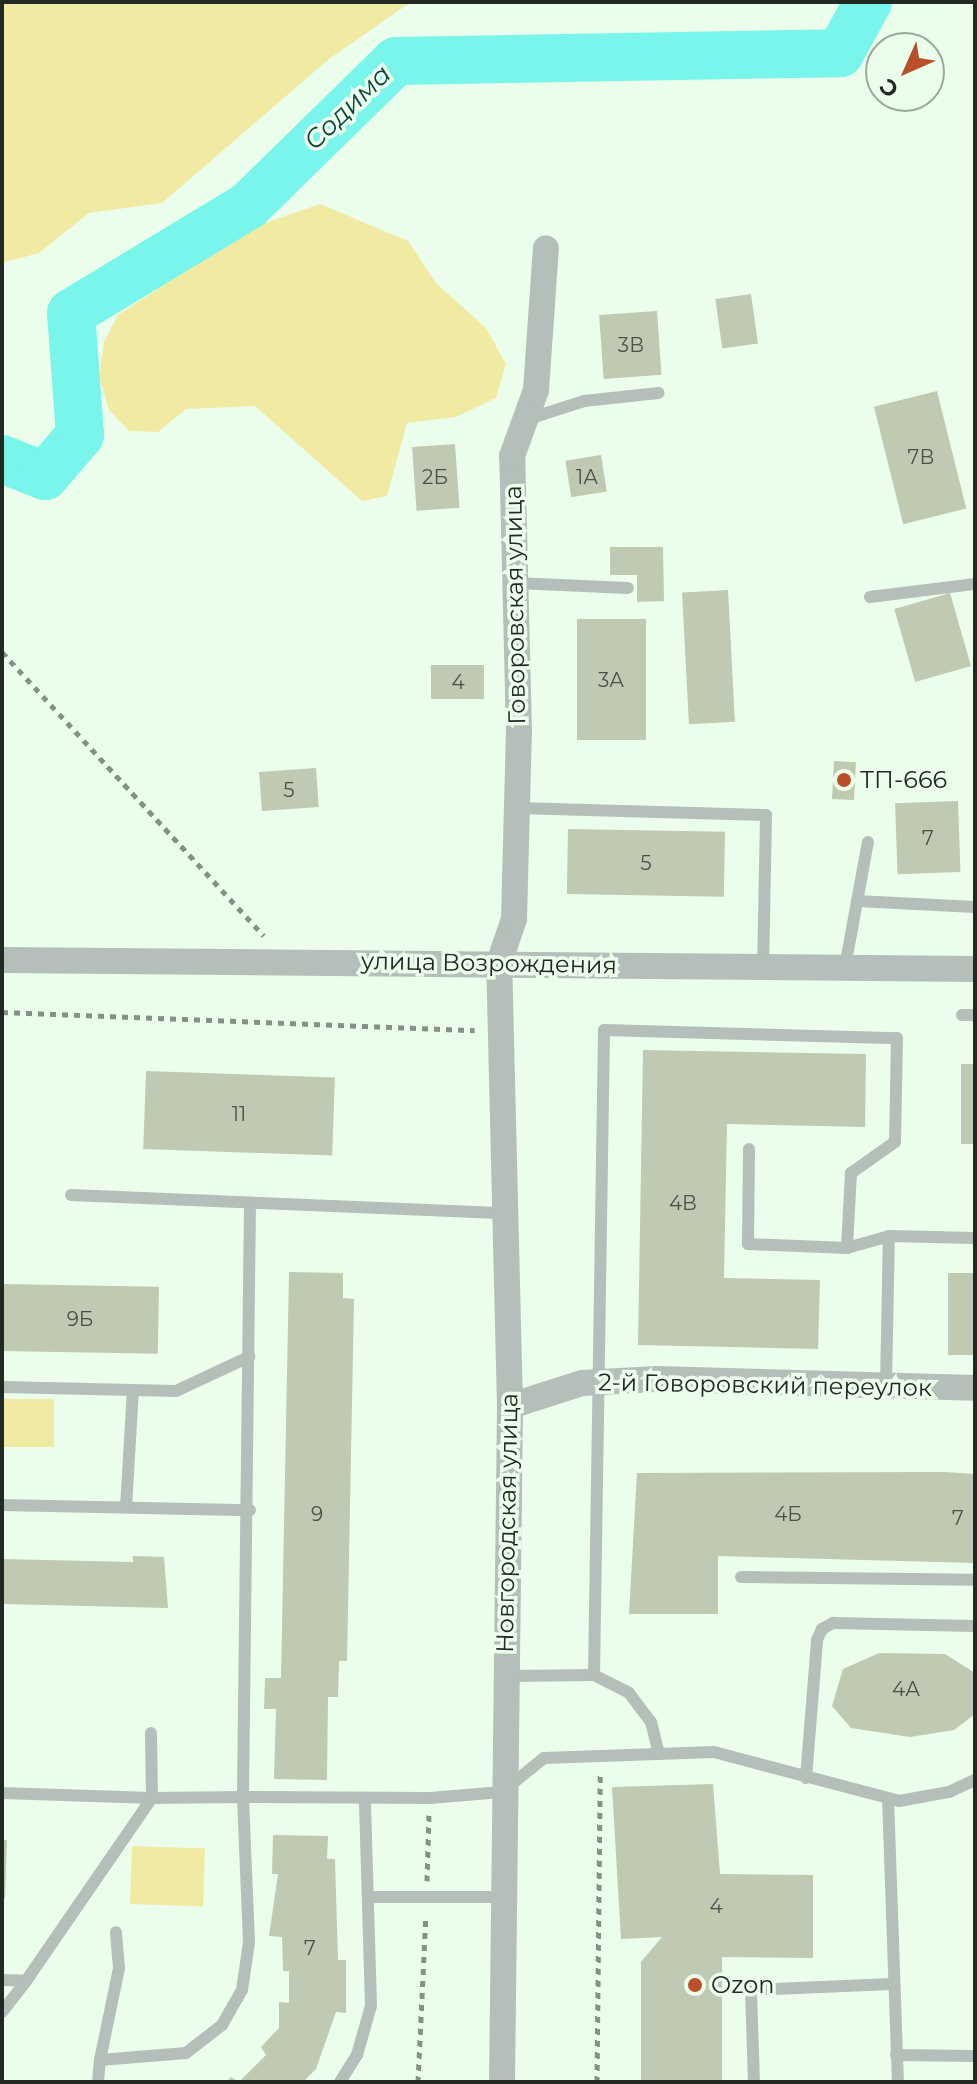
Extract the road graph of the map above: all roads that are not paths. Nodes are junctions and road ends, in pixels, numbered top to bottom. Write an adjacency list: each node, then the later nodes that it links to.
1 (546, 248): 3 (street, Говоровская улица)
2 (659, 393): 3 (lane)
3 (525, 420): 4 (street, Говоровская улица)
4 (515, 583): 6 (lane); 8 (street, Говоровская улица)
5 (975, 584): 7 (lane)
6 (628, 588)
7 (870, 597)
8 (516, 808): 13 (street, Говоровская улица); 14 (lane)
9 (868, 842): 10 (lane)
10 (857, 901): 11 (lane); 15 (lane)
11 (975, 907)
12 (2, 960): 13 (street, улица Возрождения)
13 (499, 963): 14 (street, улица Возрождения); 20 (street, Новгородская улица)
14 (763, 966): 15 (street, улица Возрождения)
15 (845, 967): 16 (street, улица Возрождения)
16 (975, 969)
17 (749, 1149): 23 (lane)
18 (71, 1195): 19 (lane)
19 (250, 1203): 20 (lane); 24 (lane)
20 (505, 1213): 30 (street, Новгородская улица)
21 (889, 1236): 22 (lane); 23 (lane); 26 (lane)
22 (975, 1238)
23 (847, 1248): 25 (lane)
24 (249, 1357): 29 (lane); 33 (lane)
25 (602, 1382): 26 (street, 2-й Говоровский переулок); 30 (street, 2-й Говоровский переулок); 37 (lane)
26 (886, 1386): 28 (street, 2-й Говоровский переулок)
27 (2, 1387): 29 (lane)
28 (975, 1388)
29 (133, 1390): 32 (lane)
30 (510, 1406): 38 (street, Новгородская улица)
31 (2, 1505): 32 (lane)
32 (126, 1507): 33 (lane)
33 (250, 1510): 45 (lane)
34 (741, 1577): 35 (lane)
35 (975, 1580)
36 (975, 1626): 41 (lane)
37 (594, 1675): 38 (lane); 40 (lane)
38 (504, 1676): 43 (street, Новгородская улица)
39 (151, 1733): 46 (lane)
40 (659, 1754): 41 (lane); 43 (lane)
41 (806, 1778): 48 (lane)
42 (975, 1780): 48 (lane)
43 (502, 1792): 47 (lane); 50 (street, Новгородская улица)
44 (2, 1793): 46 (lane)
45 (243, 1797): 46 (lane); 47 (lane); 58 (lane)
46 (152, 1798): 53 (lane)
47 (365, 1798): 49 (lane)
48 (888, 1798): 54 (lane)
49 (368, 1897): 50 (lane); 60 (lane)
50 (504, 1897): 61 (street, Новгородская улица)
51 (116, 1932): 58 (lane)
52 (2, 1980): 53 (lane)
53 (26, 1981): 55 (lane)
54 (892, 1984): 56 (lane); 62 (lane)
55 (2, 2012)
56 (896, 2055): 57 (lane); 63 (lane)
57 (975, 2056)
58 (100, 2060): 59 (lane)
59 (98, 2082)
60 (340, 2082)
61 (502, 2082)
62 (754, 2082)
63 (898, 2082)

